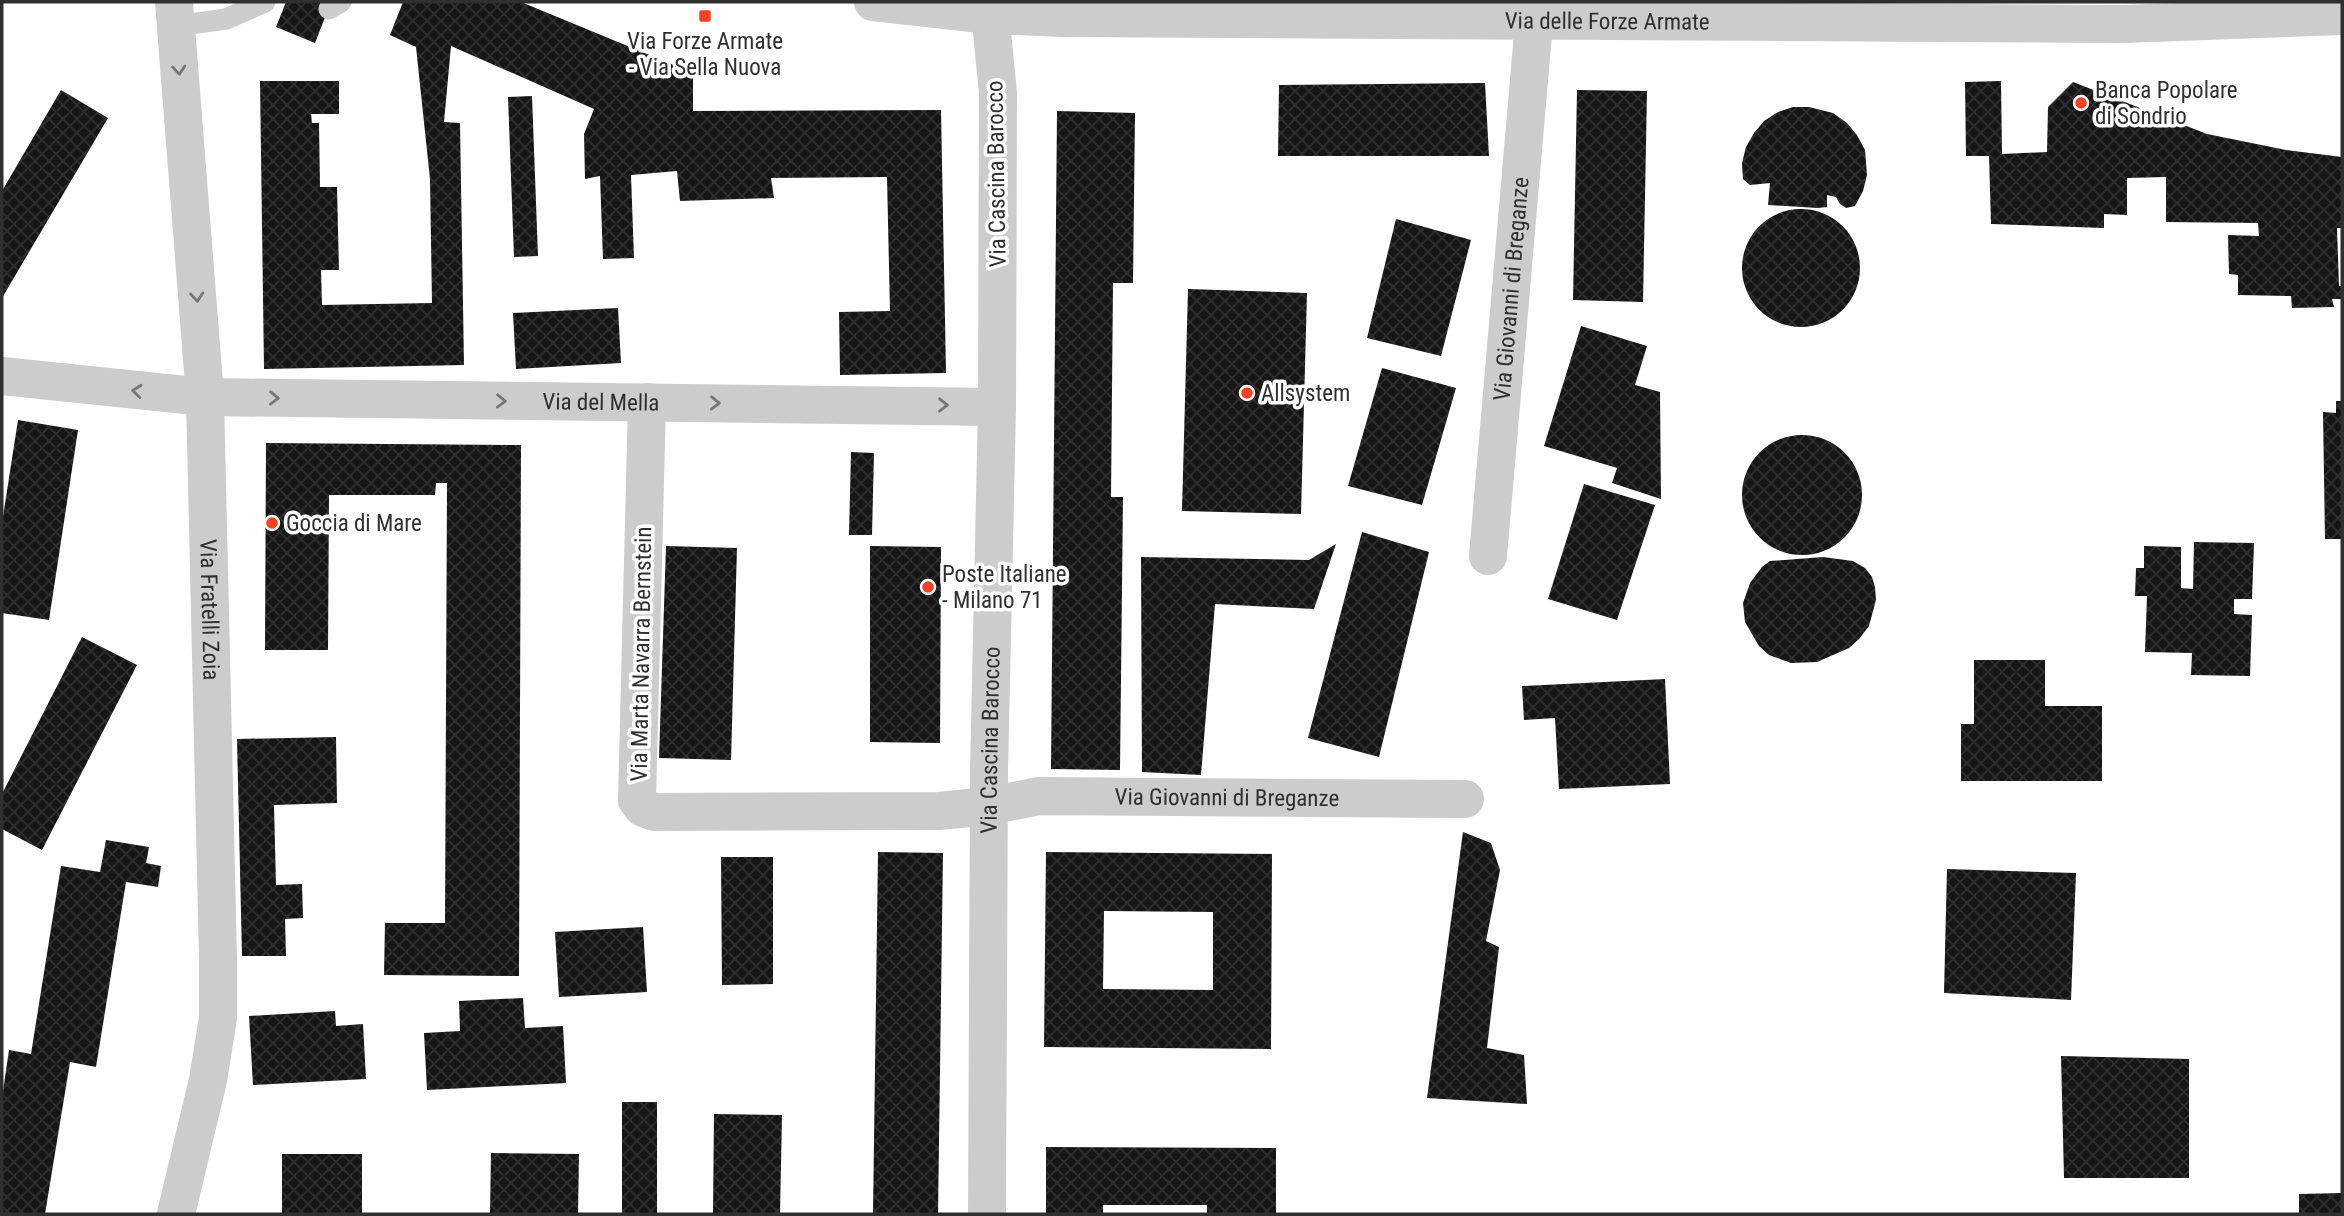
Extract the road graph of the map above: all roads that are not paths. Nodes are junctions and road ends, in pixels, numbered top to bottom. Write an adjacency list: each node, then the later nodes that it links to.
1 (265, 2): 4 (lane)
2 (874, 2): 3 (street, Via delle Forze Armate)
3 (990, 8): 6 (street, Via delle Forze Armate); 10 (street, Via Cascina Barocco)
4 (175, 14): 8 (street, Via Fratelli Zoia, one-way to 8)
5 (2342, 16): 6 (street, Via delle Forze Armate)
6 (1534, 22): 11 (street, Via Giovanni di Breganze)
7 (2, 376): 8 (street, Via del Mella, one-way to 7)
8 (205, 397): 9 (street, Via del Mella, one-way to 9); 14 (street, Via Fratelli Zoia)
9 (647, 402): 10 (street, Via del Mella, one-way to 10); 13 (street, Via Marta Navarra Bernstein)
10 (997, 407): 13 (street, Via Cascina Barocco)
11 (1488, 556)
12 (1465, 799): 13 (street, Via Giovanni di Breganze)
13 (989, 806): 15 (street, Via Cascina Barocco)
14 (176, 1214)
15 (987, 1214)

